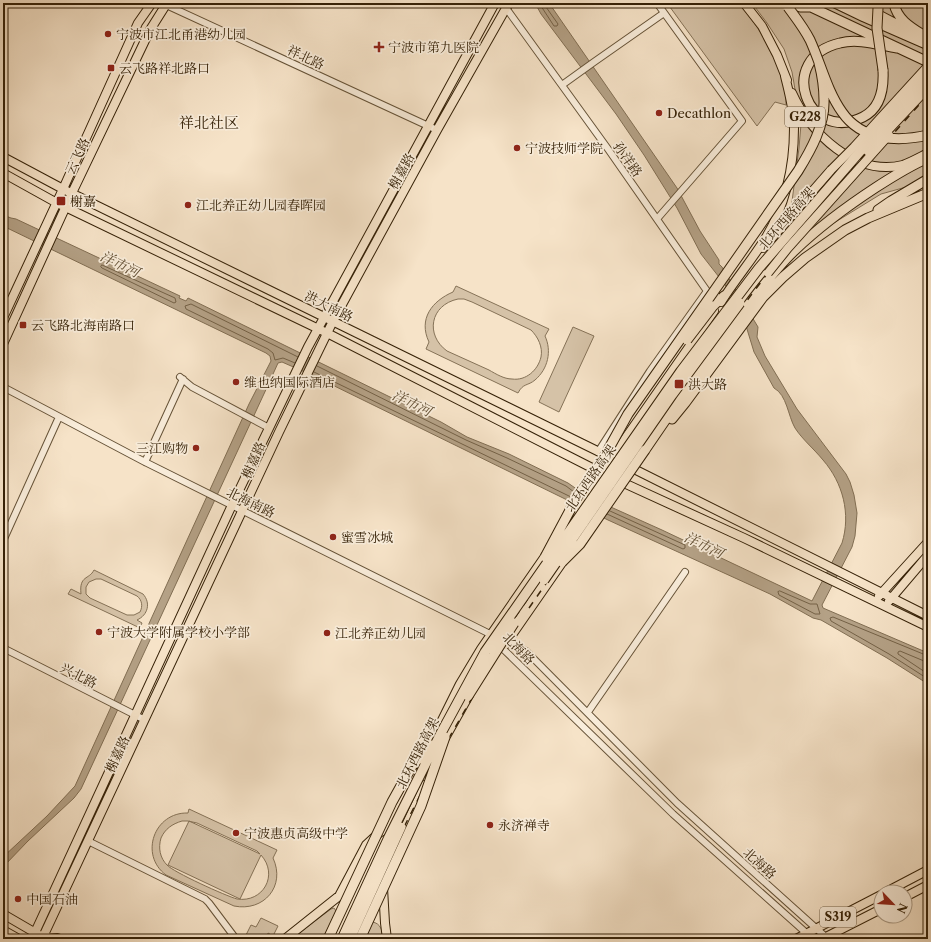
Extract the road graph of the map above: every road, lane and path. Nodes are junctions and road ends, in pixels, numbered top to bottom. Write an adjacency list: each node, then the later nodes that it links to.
1 (153, 3): 11 (street, 祥北路); 34 (main road, 云飞路)
2 (495, 3): 26 (main road, 榭嘉路)
3 (657, 3): 14 (street)
4 (744, 3): 21 (main road, G228)
5 (783, 3): 19 (highway, bridge)
6 (791, 3): 13 (highway)
7 (835, 3): 16 (highway)
8 (856, 3): 15 (highway)
9 (879, 3): 17 (highway, bridge)
10 (894, 3): 15 (highway)
11 (165, 4): 26 (street, 祥北路); 35 (main road, 云飞路)
12 (507, 5): 23 (street, 孙洋路); 27 (main road, 榭嘉路)
13 (808, 5): 17 (highway)
14 (664, 13): 23 (street); 40 (street)
15 (928, 39)
16 (928, 45)
17 (897, 48): 18 (highway)
18 (928, 62)
19 (819, 63): 28 (highway, bridge); 54 (highway, bridge)
20 (928, 66): 41 (main road, bridge)
21 (786, 76): 29 (main road, G228); 41 (main road)
22 (928, 77): 66 (highway, 北环西路高架, bridge)
23 (562, 85): 40 (street, 孙洋路)
24 (928, 87): 65 (highway, 北环西路高架, bridge)
25 (928, 92): 56 (main road, bridge)
26 (428, 126): 27 (street, 祥北路); 44 (main road, 榭嘉路)
27 (437, 130): 46 (main road, 榭嘉路)
28 (928, 135)
29 (928, 153)
30 (3, 157): 34 (main road, 洪大南路)
31 (928, 158): 53 (highway)
32 (3, 173): 37 (main road, 洪大南路)
33 (925, 181): 39 (highway)
34 (63, 189): 35 (main road, 洪大南路); 37 (main road, 云飞路)
35 (72, 193): 38 (main road, 云飞路); 44 (main road, 洪大南路)
36 (928, 193): 39 (highway)
37 (57, 202): 38 (main road, 洪大南路); 45 (main road, 云飞路)
38 (66, 207): 47 (main road, 洪大南路); 49 (main road, 云飞路)
39 (868, 218): 53 (highway)
40 (657, 219): 42 (street, 孙洋路)
41 (742, 273): 43 (main road)
42 (707, 291): 43 (street); 54 (street)
43 (724, 296): 54 (main road); 54 (highway, bridge)
44 (324, 317): 46 (main road, 洪大南路); 47 (main road, 榭嘉路)
45 (3, 318)
46 (333, 322): 48 (main road, 榭嘉路); 54 (main road, 洪大南路)
47 (318, 329): 48 (main road, 洪大南路); 52 (main road, 榭嘉路)
48 (327, 333): 57 (main road, 洪大南路); 60 (main road, 榭嘉路)
49 (3, 344)
50 (3, 386): 51 (street, 北海南路)
51 (59, 417): 55 (street, 北海南路); 61 (street)
52 (267, 427): 55 (street); 59 (main road, 榭嘉路)
53 (645, 450): 65 (highway, bridge)
54 (605, 456): 56 (main road, 洪大南路); 57 (main road); 66 (highway, bridge)
55 (145, 462): 59 (street, 北海南路)
56 (628, 466): 58 (main road); 67 (main road, 洪大南路)
57 (602, 473): 58 (main road, 洪大南路); 73 (main road)
58 (618, 480): 69 (main road, 洪大南路); 74 (main road)
59 (230, 504): 60 (street, 北海南路); 78 (main road, 榭嘉路)
60 (243, 511): 73 (street, 北海南路); 79 (main road, 榭嘉路)
61 (3, 541)
62 (928, 542): 67 (main road)
63 (928, 555): 68 (main road)
64 (685, 572): 77 (street)
65 (544, 580): 80 (highway, 北环西路高架, bridge)
66 (529, 588): 80 (highway, 北环西路高架, bridge)
67 (881, 593): 68 (main road); 69 (main road)
68 (892, 598): 70 (main road); 71 (main road)
69 (875, 602): 70 (main road)
70 (884, 606): 72 (main road)
71 (928, 616)
72 (928, 627)
73 (491, 635): 74 (street, 北海路); 76 (street, 北海路); 82 (main road)
74 (508, 641): 76 (main road); 92 (street, 北海路)
75 (3, 648): 78 (street, 兴北路)
76 (503, 648): 85 (main road); 94 (street, 北海路)
77 (588, 712)
78 (133, 715): 79 (street, 兴北路); 95 (main road, 榭嘉路)
79 (145, 720): 83 (main road, 榭嘉路)
80 (442, 736): 81 (highway, bridge); 102 (highway, bridge); 104 (highway, 北环西路高架, bridge); 105 (highway, 北环西路高架, bridge)
81 (413, 823): 107 (highway, bridge); 108 (highway, bridge)
82 (389, 827): 101 (main road); 103 (main road)
83 (88, 842): 98 (main road, 榭嘉路); 100 (street)
84 (928, 870): 86 (main road)
85 (383, 878): 106 (main road); 109 (main road)
86 (901, 884)
87 (928, 885): 88 (main road)
88 (913, 893)
89 (873, 898): 92 (main road, S319)
90 (873, 913): 96 (main road, S319)
91 (3, 914): 95 (main road)
92 (816, 928): 94 (main road, S319); 96 (street, 北海路)
93 (3, 930): 97 (main road)
94 (807, 933): 110 (main road, S319); 111 (street, 北海路)
95 (33, 936): 98 (main road)
96 (825, 938)
97 (19, 939)
98 (44, 939): 99 (main road)
99 (60, 939)
100 (236, 939)
101 (285, 939)
102 (328, 939)
103 (337, 939)
104 (342, 939)
105 (350, 939)
106 (356, 939)
107 (360, 939)
108 (366, 939)
109 (387, 939)
110 (796, 939)
111 (813, 939)

